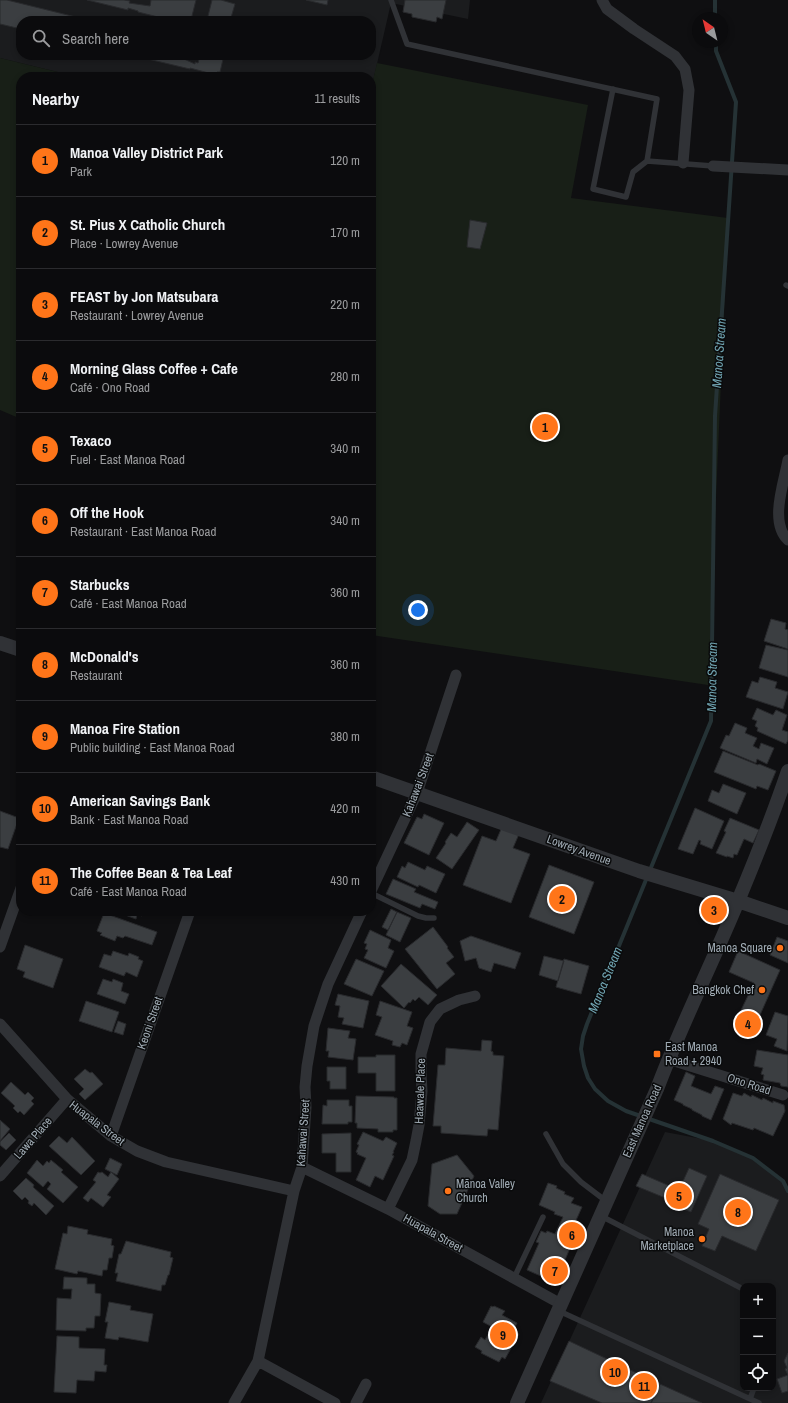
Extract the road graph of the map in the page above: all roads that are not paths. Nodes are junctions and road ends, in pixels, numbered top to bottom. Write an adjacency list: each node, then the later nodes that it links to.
1 (391, 0): 3 (lane)
2 (602, 0): 5 (street)
3 (613, 89): 4 (lane); 4 (lane)
4 (647, 161): 5 (lane)
5 (683, 163): 6 (lane)
6 (713, 166): 7 (street)
7 (788, 170)
8 (788, 460): 9 (street)
9 (788, 540)
10 (0, 643): 11 (street)
11 (16, 648)
12 (456, 675): 15 (street, Kahawai Street)
13 (788, 771): 18 (street, East Manoa Road)
14 (376, 779): 15 (street, Lowrey Avenue)
15 (417, 793): 16 (street, Kahawai Street); 18 (street, Lowrey Avenue)
16 (376, 881)
17 (376, 895): 22 (lane)
18 (738, 901): 23 (street, Lowrey Avenue); 27 (street, East Manoa Road)
19 (16, 902): 24 (street)
20 (188, 916): 31 (street, Keoni Street)
21 (360, 916): 32 (street, Kahawai Street)
22 (434, 918)
23 (788, 918)
24 (0, 947)
25 (475, 996): 36 (street, Haawale Place)
26 (0, 1024): 29 (street, Huapala Street)
27 (668, 1059): 28 (street, Ono Road); 35 (street, East Manoa Road)
28 (783, 1095)
29 (67, 1100): 31 (street, Huapala Street); 33 (street, Lawa Place)
30 (546, 1134): 35 (lane)
31 (110, 1136): 34 (street, Huapala Street)
32 (302, 1168): 34 (street, Kahawai Street); 36 (street, Huapala Street)
33 (0, 1176)
34 (294, 1191): 42 (street, Kahawai Street)
35 (606, 1202): 37 (street, East Manoa Road)
36 (388, 1209): 39 (street, Huapala Street)
37 (600, 1216): 40 (lane); 41 (street, East Manoa Road)
38 (543, 1217): 39 (lane)
39 (514, 1278): 41 (street, Huapala Street)
40 (740, 1287)
41 (560, 1307): 45 (lane); 49 (street, East Manoa Road)
42 (258, 1361): 46 (street, Kahawai Street); 47 (street)
43 (366, 1384): 48 (street)
44 (753, 1391): 45 (lane)
45 (750, 1399): 50 (lane)
46 (234, 1403)
47 (335, 1403)
48 (356, 1403)
49 (517, 1403)
50 (759, 1403)

